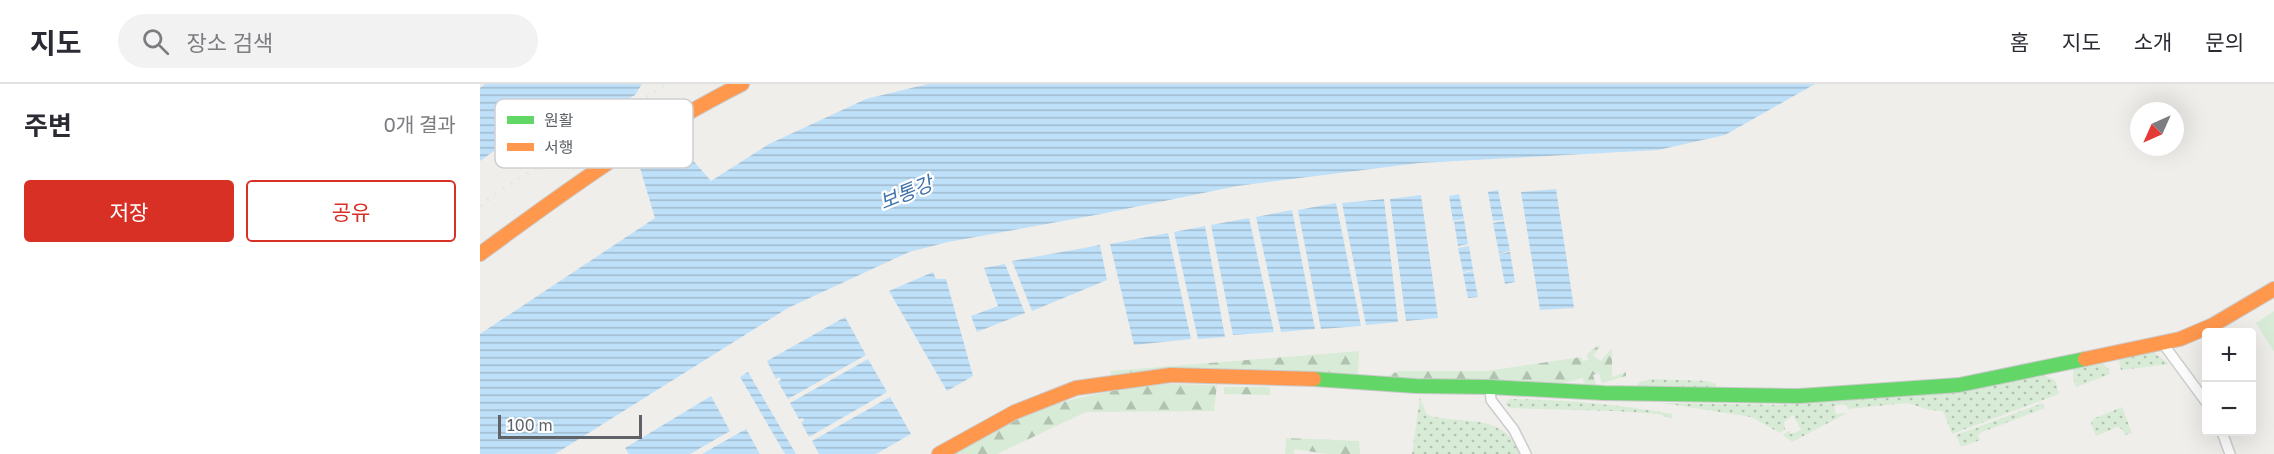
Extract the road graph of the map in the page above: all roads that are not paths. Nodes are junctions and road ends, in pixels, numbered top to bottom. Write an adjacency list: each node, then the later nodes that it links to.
1 (742, 84): 2 (street)
2 (693, 109)
3 (599, 168): 4 (street)
4 (480, 254)
5 (2274, 289): 6 (street)
6 (2164, 345): 7 (street); 8 (street)
7 (1490, 387): 10 (street); 11 (street)
8 (2202, 397)
9 (2223, 436): 12 (street)
10 (939, 454)
11 (1526, 454)
12 (2230, 454)

